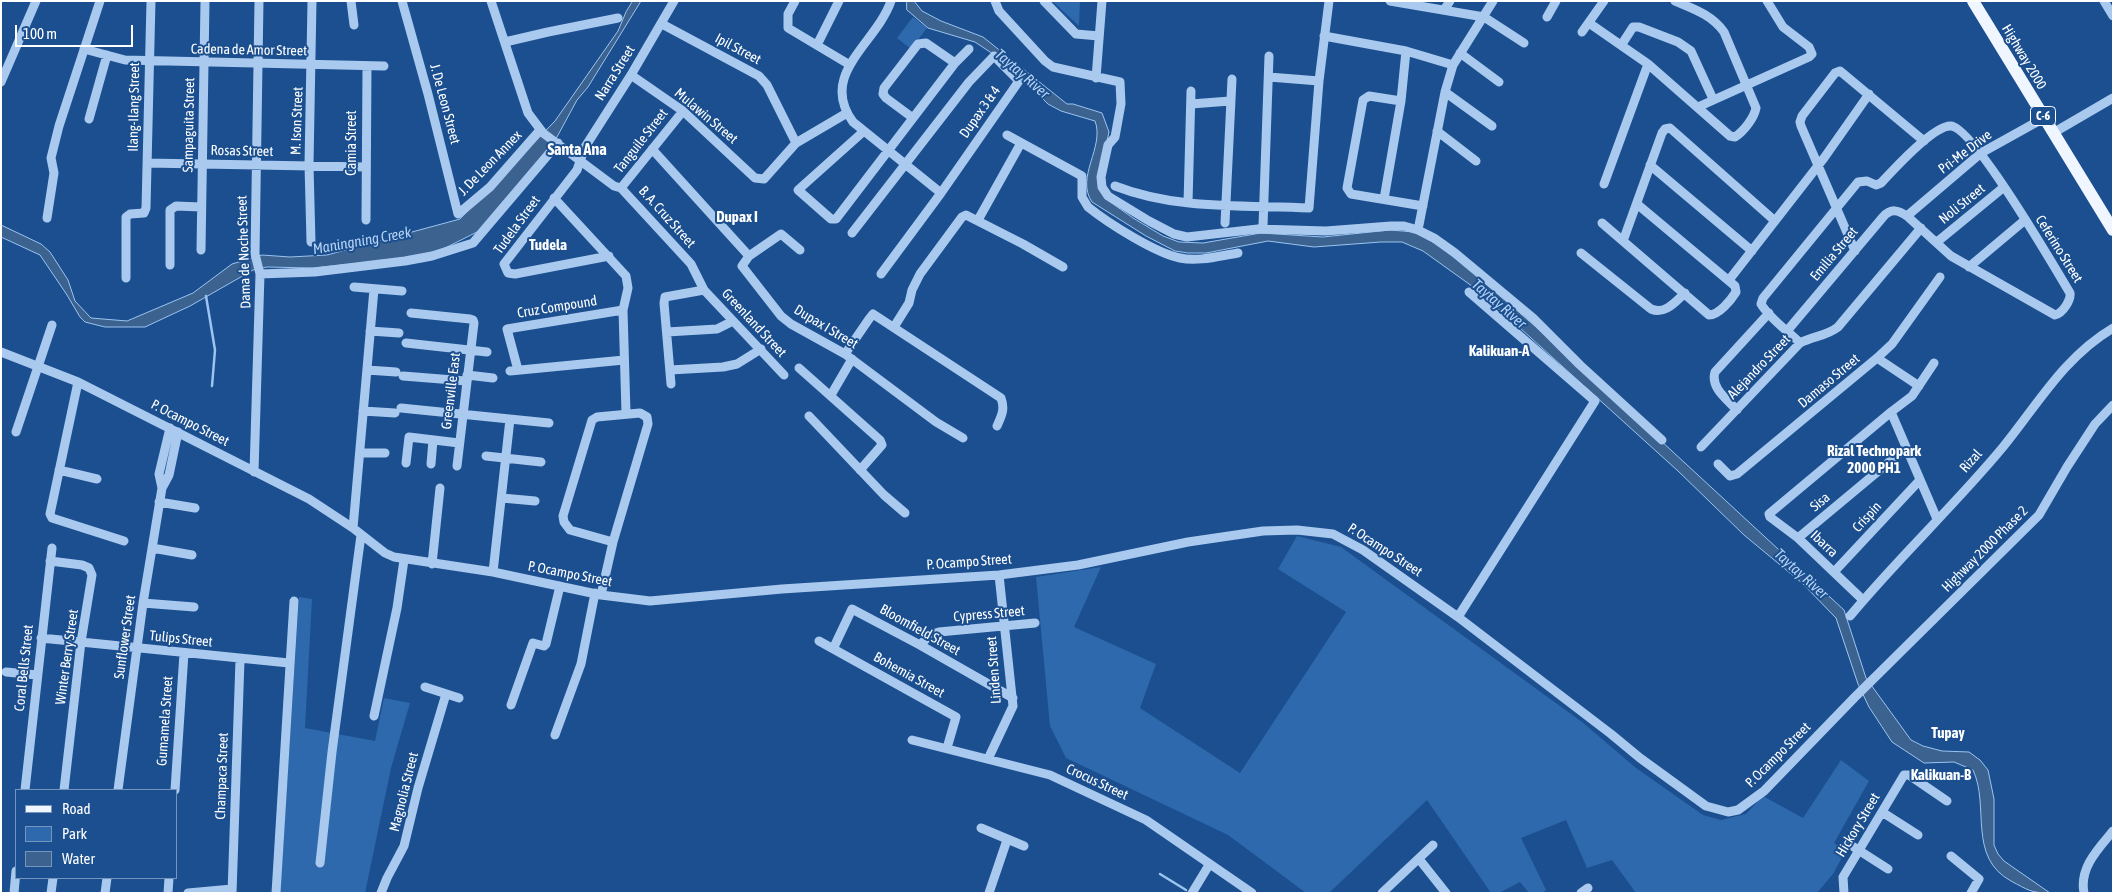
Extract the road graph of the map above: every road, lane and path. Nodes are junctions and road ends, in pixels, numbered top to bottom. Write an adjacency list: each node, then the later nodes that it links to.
1 (36, 1): 64 (street)
2 (100, 1): 43 (street)
3 (151, 1): 49 (street, Ilang-Ilang Street)
4 (205, 1): 50 (street, Sampaguita Street)
5 (259, 1): 52 (street, Dama de Noche Street)
6 (312, 1): 54 (street, M. Ison Street)
7 (351, 1): 35 (street)
8 (402, 1): 118 (street, J. De Leon Street)
9 (491, 1): 39 (street, B. A. Cruz Street)
10 (674, 1): 34 (street, Narra Street)
11 (795, 1): 42 (street)
12 (839, 1): 42 (street)
13 (891, 1): 55 (street)
14 (995, 1): 61 (street)
15 (1044, 1): 37 (street)
16 (1102, 1): 37 (street)
17 (1329, 1): 38 (street)
18 (1390, 1): 28 (street)
19 (1450, 1): 28 (street)
20 (1493, 1): 30 (street)
21 (1544, 1): 27 (street)
22 (1604, 1): 33 (street)
23 (1675, 1): 66 (street)
24 (1767, 1): 66 (street)
25 (1973, 1): 79 (main road, Highway 2000 / C-6)
26 (2104, 1): 29 (street)
27 (1554, 4): 31 (street)
28 (1444, 10): 30 (street)
29 (2113, 16)
30 (1484, 17): 40 (street); 46 (street)
31 (1547, 17)
32 (618, 18): 39 (street)
33 (1589, 23): 36 (street); 41 (street)
34 (662, 24): 59 (street, Narra Street); 89 (street, Ipil Street)
35 (354, 25)
36 (1582, 32)
37 (1099, 36): 61 (street)
38 (1324, 36): 45 (street); 63 (street)
39 (505, 42): 83 (street, B. A. Cruz Street)
40 (1524, 42)
41 (1622, 44): 53 (street); 71 (street)
42 (817, 46): 55 (street)
43 (84, 49): 47 (street, Cadena de Amor Street); 120 (street)
44 (969, 49): 51 (street)
45 (1406, 51): 56 (street); 73 (street)
46 (1460, 53): 56 (street); 65 (street)
47 (107, 55): 49 (street, Cadena de Amor Street); 80 (street)
48 (1269, 56): 60 (street)
49 (149, 60): 50 (street, Cadena de Amor Street); 96 (street, Ilang-Ilang Street)
50 (204, 62): 52 (street, Cadena de Amor Street); 98 (street, Sampaguita Street)
51 (955, 63): 78 (street); 78 (street)
52 (258, 64): 54 (street, Cadena de Amor Street); 99 (street, Dama de Noche Street)
53 (1648, 64): 75 (street); 104 (street)
54 (313, 65): 57 (street, Cadena de Amor Street); 100 (street, M. Ison Street)
55 (850, 65): 77 (street)
56 (1453, 65): 68 (street)
57 (367, 66): 58 (street, Cadena de Amor Street); 103 (street, Camia Street)
58 (384, 66)
59 (631, 75): 76 (street, Mulawin Street); 94 (street, Narra Street)
60 (1269, 77): 63 (street); 115 (street)
61 (1096, 78): 203 (street)
62 (1232, 79): 72 (street)
63 (1318, 81): 115 (street)
64 (1, 82)
65 (1499, 82)
66 (1746, 85): 71 (street); 75 (street)
67 (1191, 91): 74 (street)
68 (1445, 92): 81 (street); 84 (street)
69 (1869, 94): 87 (street); 102 (street); 102 (street)
70 (2113, 98): 85 (street)
71 (1713, 99): 75 (street)
72 (1230, 101): 74 (street); 112 (street)
73 (1401, 101): 110 (street); 110 (street)
74 (1192, 104): 111 (street)
75 (1698, 107)
76 (682, 111): 89 (street, Mulawin Street); 91 (street, Tanguile Street)
77 (847, 113): 82 (street); 89 (street)
78 (913, 118): 92 (street)
79 (2044, 118): 85 (main road, Highway 2000 / C-6); 93 (street, Pri-Me Drive)
80 (88, 119)
81 (1492, 126)
82 (864, 130): 92 (street); 92 (street)
83 (542, 131): 88 (street, B. A. Cruz Street); 118 (street, J. De Leon Annex)
84 (1437, 131): 95 (street); 116 (street)
85 (2053, 133): 130 (main road, Highway 2000 / C-6)
86 (1007, 135): 90 (street)
87 (1924, 141): 93 (street, Ceferino Street); 117 (street)
88 (557, 142): 94 (street, B. A. Cruz Street); 146 (street)
89 (796, 143)
90 (1021, 143): 122 (street); 139 (street)
91 (652, 149): 107 (street, Tanguile Street); 142 (street)
92 (889, 151): 97 (street)
93 (1981, 153): 106 (street, Ceferino Street); 119 (street, Pri-Me Drive)
94 (580, 160): 107 (street, B. A. Cruz Street); 109 (street, Tudela Street)
95 (1476, 162)
96 (147, 163): 98 (street, Rosas Street); 149 (street, Ilang-Ilang Street)
97 (906, 163): 108 (street); 108 (street, Dupax 3 & 4); 131 (street, Dupax 3 & 4)
98 (202, 164): 99 (street, Rosas Street); 114 (street, Sampaguita Street)
99 (256, 165): 100 (street, Rosas Street); 146 (street, Dama de Noche Street)
100 (310, 165): 103 (street, Rosas Street); 133 (street, M. Ison Street)
101 (1650, 165): 113 (street); 124 (street); 137 (street)
102 (1819, 165): 117 (street); 124 (street)
103 (366, 167): 121 (street, Camia Street)
104 (1604, 184)
105 (1115, 186): 111 (street)
106 (2004, 187): 123 (street, Ceferino Street); 134 (street, Noli Street)
107 (621, 188): 153 (street, B. A. Cruz Street)
108 (941, 193): 147 (street, Dupax 3 & 4)
109 (554, 198): 141 (street); 141 (street, Tudela Street)
110 (1384, 199): 116 (street)
111 (1188, 203): 112 (street)
112 (1226, 204): 115 (street); 125 (street)
113 (1637, 204): 132 (street); 150 (street)
114 (202, 206): 135 (street, Sampaguita Street); 143 (street)
115 (1264, 206): 128 (street)
116 (1423, 206): 127 (street)
117 (1837, 208): 138 (street); 159 (street)
118 (458, 214)
119 (1907, 216): 129 (street, Ceferino Street); 138 (street, Emilia Street)
120 (47, 218)
121 (366, 220)
122 (978, 220): 144 (street); 162 (street)
123 (2025, 220): 145 (street); 145 (street, Ceferino Street)
124 (1775, 221): 137 (street)
125 (1225, 223)
126 (1602, 223): 132 (street)
127 (1419, 225)
128 (1264, 226)
129 (1921, 228): 134 (street, Ceferino Street); 169 (street, Alejandro Street)
130 (2113, 230)
131 (852, 233)
132 (1623, 241): 156 (street)
133 (310, 242)
134 (1937, 242): 145 (street, Ceferino Street)
135 (201, 250)
136 (800, 250): 142 (street)
137 (1752, 251): 150 (street)
138 (1855, 251): 165 (street, Emilia Street)
139 (1238, 253)
140 (1581, 253): 156 (street)
141 (609, 256): 157 (street)
142 (749, 256): 174 (street, Dupax I Street)
143 (170, 265)
144 (1063, 267)
145 (1969, 267)
146 (260, 272): 218 (street, Dama de Noche Street)
147 (881, 274)
148 (1940, 277): 175 (street, Damaso Street)
149 (126, 278)
150 (1730, 280): 156 (street)
151 (354, 287): 152 (street)
152 (374, 289): 154 (street); 164 (street)
153 (704, 290): 160 (street, Greenland Street); 167 (street)
154 (402, 292)
155 (1469, 292): 249 (street)
156 (1686, 293)
157 (623, 310): 176 (street); 176 (street, Cruz Compound)
158 (411, 313): 171 (street, Greenville East)
159 (1769, 313): 165 (street); 190 (street)
160 (733, 321): 167 (street); 170 (street, Greenland Street)
161 (52, 325): 178 (street)
162 (894, 327): 174 (street); 198 (street)
163 (2113, 328): 227 (street, Rizal)
164 (370, 331): 166 (street); 180 (street)
165 (1787, 331): 169 (street)
166 (399, 332)
167 (667, 332): 181 (street)
168 (406, 343): 171 (street)
169 (1800, 343): 190 (street, Alejandro Street)
170 (760, 349): 181 (street); 182 (street, Greenland Street)
171 (470, 350): 173 (street); 183 (street, Greenville East)
172 (1, 352): 178 (street, P. Ocampo Street)
173 (487, 352)
174 (849, 356): 188 (street); 201 (street, Dupax I Street)
175 (1877, 358): 187 (street); 214 (street, Damaso Street)
176 (624, 360): 194 (street)
177 (1934, 363): 187 (street)
178 (37, 365): 185 (street, P. Ocampo Street); 200 (street)
179 (799, 368): 188 (street)
180 (367, 370): 183 (street); 191 (street)
181 (670, 370): 186 (street)
182 (784, 375)
183 (467, 378): 184 (street); 193 (street, Greenville East)
184 (493, 378)
185 (78, 382): 199 (street, P. Ocampo Street); 216 (street)
186 (671, 384)
187 (1919, 386): 192 (street)
188 (830, 395): 217 (street)
189 (2113, 405): 265 (street, Highway 2000 Phase 2)
190 (1737, 410): 205 (street, Alejandro Street)
191 (363, 411): 193 (street); 207 (street)
192 (1891, 412): 206 (street); 230 (street, Ibarra)
193 (463, 413): 196 (street); 204 (street, Greenville East)
194 (626, 413): 232 (street); 232 (street)
195 (809, 416): 217 (street)
196 (510, 419): 197 (street); 210 (street)
197 (549, 423)
198 (997, 426)
199 (174, 430): 218 (street, P. Ocampo Street); 224 (street, Sunflower Street)
200 (16, 432)
201 (963, 438)
202 (433, 440): 204 (street); 212 (street); 213 (street)
203 (1662, 440)
204 (459, 443): 215 (street, Greenville East)
205 (1701, 446)
206 (1906, 448): 220 (street); 230 (street, Sisa)
207 (360, 452): 208 (street); 228 (street)
208 (386, 453)
209 (486, 456): 210 (street)
210 (506, 458): 211 (street); 222 (street)
211 (541, 462)
212 (406, 463)
213 (431, 464)
214 (1718, 464)
215 (457, 466)
216 (59, 470): 219 (street); 231 (street)
217 (860, 470): 226 (street)
218 (254, 472): 228 (street, P. Ocampo Street)
219 (97, 478)
220 (1919, 481): 227 (street); 240 (street, Crispin)
221 (440, 488): 238 (street)
222 (502, 498): 223 (street); 239 (street)
223 (535, 501)
224 (159, 502): 225 (street); 234 (street, Sunflower Street)
225 (195, 508)
226 (905, 513)
227 (1937, 519): 244 (street, Rizal)
228 (353, 528): 229 (street, P. Ocampo Street)
229 (362, 535): 236 (street, P. Ocampo Street); 290 (street)
230 (1798, 538): 240 (street, Ibarra)
231 (124, 541)
232 (613, 542): 243 (street)
233 (52, 548): 237 (street, Coral Bells Street)
234 (152, 548): 235 (street); 246 (street, Sunflower Street)
235 (192, 555)
236 (404, 560): 238 (street, P. Ocampo Street); 269 (street)
237 (50, 561): 252 (street, Coral Bells Street); 254 (street, Winter Berry Street)
238 (432, 564): 239 (street, P. Ocampo Street)
239 (493, 572): 242 (street, P. Ocampo Street)
240 (1834, 572): 244 (street, Ibarra)
241 (999, 575): 243 (street, P. Ocampo Street); 249 (street, P. Ocampo Street); 251 (street, Linden Street)
242 (560, 586): 243 (street, P. Ocampo Street); 268 (street)
243 (598, 594): 270 (street)
244 (1863, 600): 248 (street, Rizal)
245 (294, 601): 260 (street)
246 (143, 602): 247 (street); 256 (street, Sunflower Street)
247 (194, 607)
248 (1850, 616)
249 (1458, 617): 265 (street, P. Ocampo Street)
250 (1035, 623): 251 (street, Cypress Street)
251 (1005, 627): 255 (street, Cypress Street); 267 (street, Linden Street)
252 (40, 638): 254 (street, Tulips Street); 262 (street, Coral Bells Street)
253 (819, 641): 257 (street, Bohemia Street)
254 (81, 642): 256 (street, Tulips Street); 275 (street, Winter Berry Street)
255 (920, 645): 257 (street, Bloomfield Street); 267 (street, Bloomfield Street)
256 (137, 648): 258 (street, Tulips Street); 276 (street, Sunflower Street)
257 (833, 648): 272 (street, Bohemia Street)
258 (184, 654): 259 (street, Tulips Street); 277 (street, Gumamela Street)
259 (240, 660): 260 (street, Tulips Street); 297 (street, Champaca Street)
260 (289, 664): 303 (street)
261 (6, 672): 262 (street)
262 (36, 675): 274 (street, Coral Bells Street)
263 (425, 687): 264 (street)
264 (446, 694): 266 (street); 304 (street, Magnolia Street)
265 (1855, 697)
266 (459, 698)
267 (1012, 698): 273 (street, Linden Street)
268 (511, 705)
269 (374, 716)
270 (555, 735)
271 (912, 740): 272 (street, Crocus Street)
272 (947, 748): 273 (street, Crocus Street)
273 (988, 759): 291 (street, Crocus Street)
274 (25, 789)
275 (64, 789)
276 (118, 789)
277 (175, 789)
278 (1947, 801): 279 (street, Hickory Street)
279 (1882, 812): 282 (street); 287 (street, Hickory Street)
280 (981, 828): 283 (street)
281 (2113, 831): 312 (street)
282 (1918, 835)
283 (1007, 840): 286 (street); 305 (street)
284 (1849, 844): 287 (street)
285 (1433, 845): 289 (street)
286 (1024, 846)
287 (1860, 850): 292 (street); 310 (street, Hickory Street)
288 (1951, 856): 311 (street)
289 (1419, 859): 308 (street); 309 (street)
290 (320, 863)
291 (1209, 865): 306 (street); 307 (street, Crocus Street)
292 (1888, 869)
293 (15, 879): 298 (street)
294 (53, 879): 299 (street)
295 (107, 879): 300 (street)
296 (169, 879): 301 (street)
297 (232, 891): 302 (street)
298 (14, 893)
299 (52, 893)
300 (105, 893)
301 (168, 893)
302 (188, 893)
303 (276, 893)
304 (381, 893)
305 (989, 893)
306 (1192, 893)
307 (1252, 893)
308 (1382, 893)
309 (1446, 893)
310 (1844, 893)
311 (1971, 893)
312 (2084, 893)

